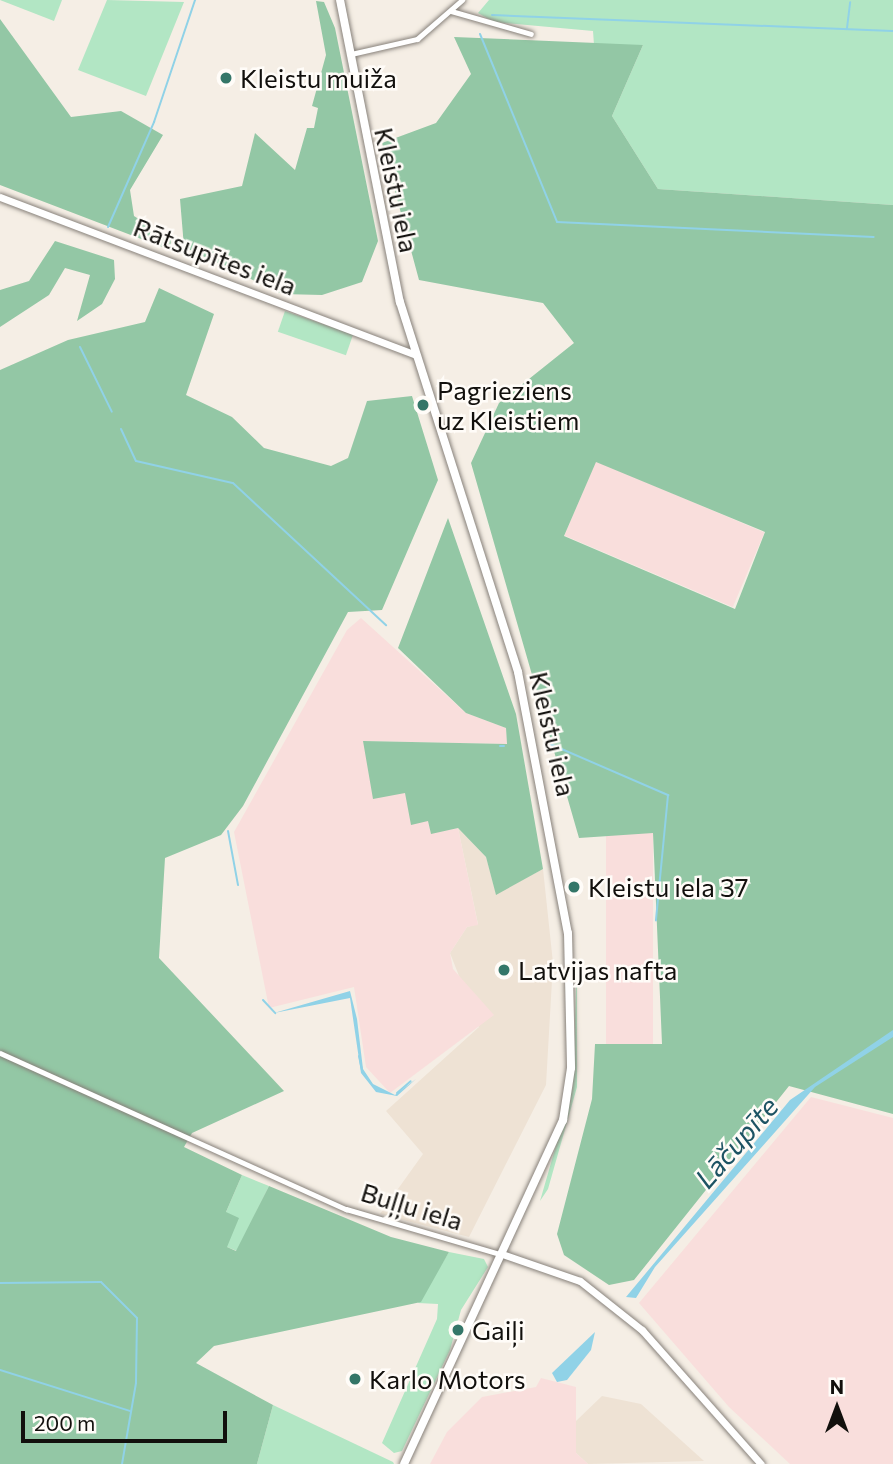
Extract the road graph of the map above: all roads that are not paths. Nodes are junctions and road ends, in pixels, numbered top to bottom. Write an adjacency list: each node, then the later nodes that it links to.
1 (340, 0): 5 (main road, Kleistu iela)
2 (462, 0): 3 (street)
3 (451, 11): 4 (street); 5 (street)
4 (531, 34)
5 (348, 55): 7 (main road, Kleistu iela)
6 (0, 197): 7 (street, Rātsupītes iela)
7 (414, 354): 9 (main road, Kleistu iela)
8 (0, 1053): 9 (street, Buļļu iela)
9 (505, 1255): 10 (main road, Kleistu iela); 11 (street, Buļļu iela)
10 (404, 1464)
11 (761, 1464)

